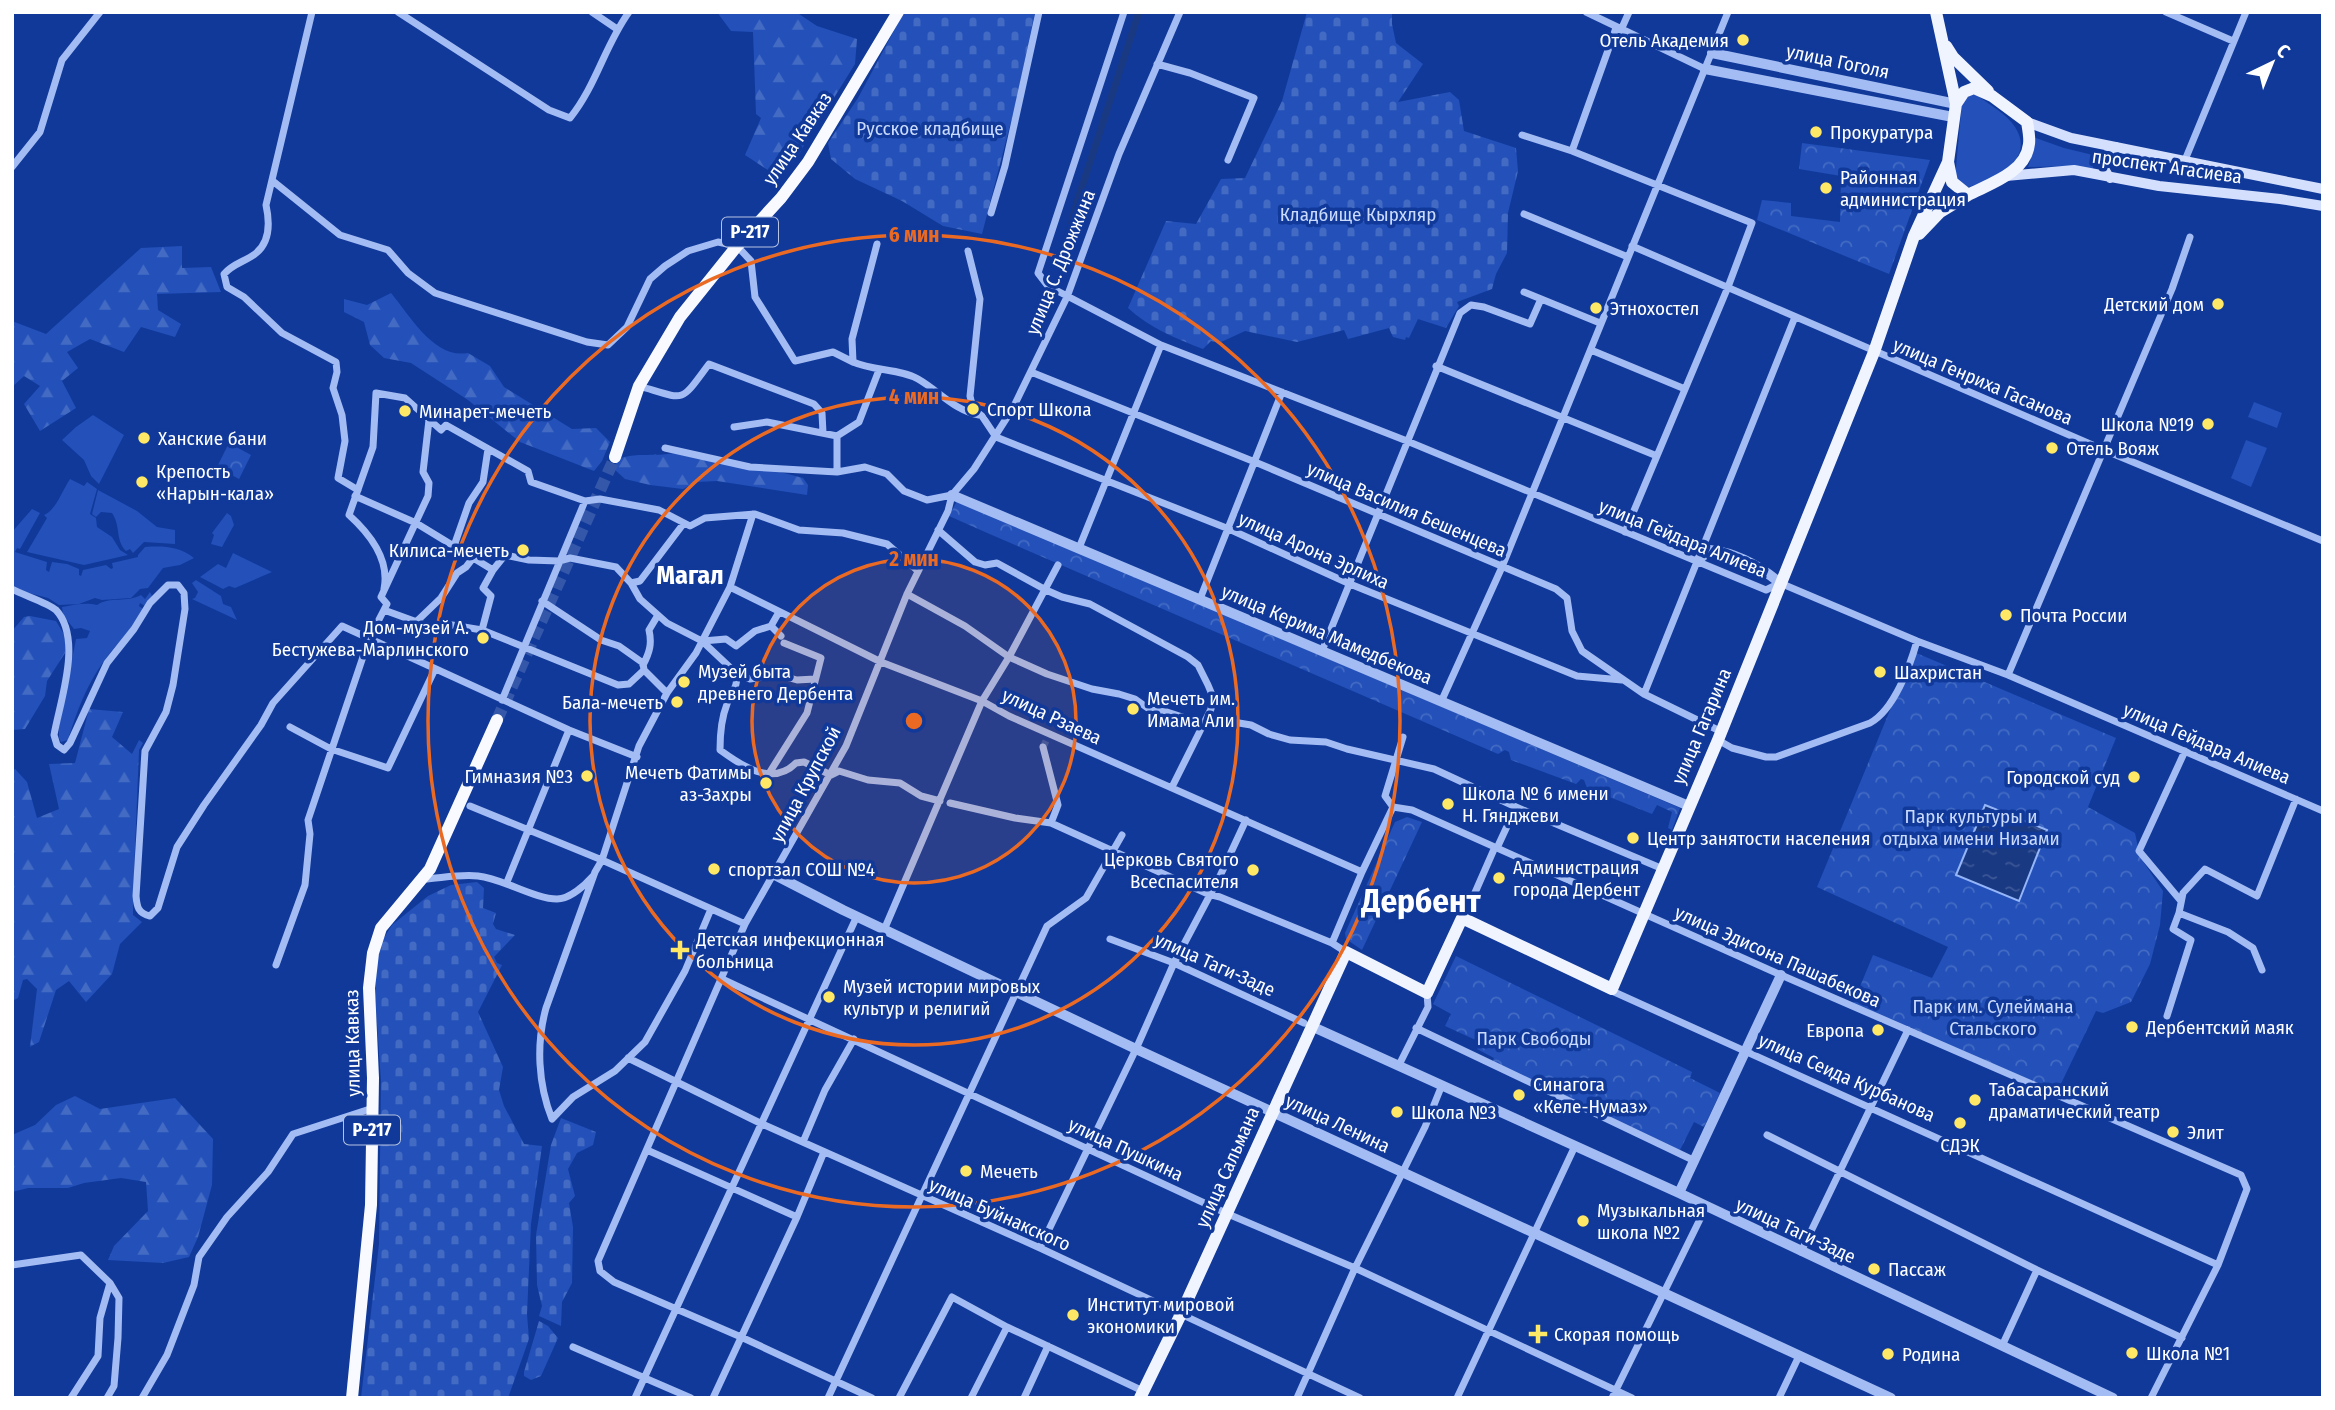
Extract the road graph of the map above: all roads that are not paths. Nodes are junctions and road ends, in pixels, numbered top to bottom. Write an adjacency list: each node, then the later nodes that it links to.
1 (100, 12): 32 (street)
2 (312, 12): 36 (street)
3 (398, 12): 16 (street)
4 (592, 12): 16 (street)
5 (629, 12): 16 (street)
6 (898, 12): 46 (highway, улица Кавказ / Р-217)
7 (1039, 12): 42 (street)
8 (1124, 12): 50 (street, улица С. Дрожжина)
9 (1180, 12): 21 (street, улица С. Дрожжина)
10 (1586, 12): 17 (street)
11 (1629, 12): 17 (street)
12 (1728, 12): 20 (street)
13 (1936, 12): 18 (main road)
14 (2166, 12): 19 (street)
15 (2246, 12): 19 (street)
16 (617, 29)
17 (1619, 29): 22 (street); 28 (street)
18 (1940, 36): 23 (main road); 24 (main road)
19 (2233, 41): 30 (street)
20 (1712, 53): 22 (street); 24 (street, улица Гоголя)
21 (1157, 64): 29 (street); 53 (street, улица С. Дрожжина)
22 (1705, 69): 24 (street); 37 (street)
23 (1992, 96): 24 (main road); 25 (main road)
24 (1954, 110): 31 (main road)
25 (2027, 122): 27 (main road, проспект Агасиева); 34 (main road)
26 (1522, 135): 28 (street)
27 (2117, 147): 30 (main road, проспект Агасиева); 35 (main road)
28 (1572, 150): 37 (street)
29 (1228, 160)
30 (2185, 160): 33 (main road, проспект Агасиева)
31 (1948, 162): 40 (main road); 59 (main road, улица Гагарина)
32 (12, 167)
33 (2225, 169): 38 (main road, проспект Агасиева); 39 (main road)
34 (2006, 176): 35 (main road, проспект Агасиева); 40 (main road)
35 (2110, 178): 39 (main road, проспект Агасиева)
36 (274, 182): 46 (street); 84 (street)
37 (1657, 186): 47 (street); 51 (street)
38 (2323, 189)
39 (2226, 194): 41 (main road, проспект Агасиева)
40 (1968, 195): 59 (main road, улица Гагарина)
41 (2323, 206)
42 (991, 213)
43 (1524, 214): 49 (street)
44 (2190, 237): 78 (street)
45 (877, 244): 60 (street)
46 (737, 246): 60 (street); 64 (highway, улица Кавказ / Р-217)
47 (1632, 247): 49 (street); 51 (street, улица Генриха Гасанова)
48 (968, 251): 68 (street)
49 (1628, 257): 56 (street)
50 (1038, 273): 53 (street, улица Гейдара Алиева)
51 (1728, 287): 55 (street, улица Генриха Гасанова); 65 (street)
52 (1524, 292): 54 (street)
53 (1067, 296): 57 (street, улица Гейдара Алиева); 63 (street, улица С. Дрожжина)
54 (1541, 299): 56 (street); 61 (street)
55 (1795, 317): 59 (street, улица Генриха Гасанова); 101 (street)
56 (1600, 323): 58 (street)
57 (1161, 345): 66 (street, улица Гейдара Алиева); 67 (street)
58 (1591, 351): 65 (street); 69 (street)
59 (1875, 352): 78 (street, улица Генриха Гасанова); 108 (main road, улица Гагарина)
60 (853, 362): 62 (street)
61 (1436, 366): 69 (street); 75 (street)
62 (879, 370): 68 (street); 73 (street)
63 (1031, 372): 67 (street, улица Василия Бешенцева); 74 (street, улица С. Дрожжина)
64 (639, 386): 72 (street); 80 (highway, улица Кавказ / Р-217)
65 (1685, 389): 79 (street)
66 (1282, 392): 75 (street, улица Гейдара Алиева); 81 (street)
67 (1134, 412): 81 (street, улица Василия Бешенцева); 83 (street)
68 (982, 416): 74 (street)
69 (1563, 419): 79 (street); 85 (street)
70 (429, 420): 77 (street); 84 (street); 91 (street)
71 (734, 427): 72 (street)
72 (823, 433): 73 (street)
73 (837, 436): 82 (street)
74 (996, 436): 83 (street, улица Арона Эрлиха); 86 (street, улица С. Дрожжина)
75 (1407, 441): 85 (street, улица Гейдара Алиева); 90 (street)
76 (665, 448): 82 (street)
77 (488, 449): 87 (street); 97 (street)
78 (2104, 450): 96 (street, улица Генриха Гасанова); 133 (street)
79 (1657, 456): 95 (street)
80 (615, 457)
81 (1255, 461): 90 (street, улица Василия Бешенцева); 93 (street)
82 (837, 471): 86 (street)
83 (1107, 480): 93 (street, улица Арона Эрлиха); 98 (street)
84 (357, 493): 91 (street); 111 (street)
85 (1532, 494): 95 (street, улица Гейдара Алиева); 103 (street)
86 (952, 495): 88 (street, улица С. Дрожжина); 98 (street, улица Керима Мамедбекова)
87 (586, 500): 92 (street); 100 (street)
88 (947, 511): 94 (street, улица Крупской)
89 (753, 514): 92 (street); 105 (street); 109 (street)
90 (1379, 516): 103 (street, улица Василия Бешенцева); 107 (street)
91 (416, 523): 97 (street); 111 (street)
92 (684, 523): 106 (street)
93 (1228, 529): 107 (street, улица Арона Эрлиха); 114 (street)
94 (938, 530): 105 (street, улица Крупской); 112 (street)
95 (1625, 532): 101 (street, улица Гейдара Алиева)
96 (2323, 541)
97 (454, 546): 99 (street)
98 (1079, 548): 114 (street, улица Керима Мамедбекова)
99 (472, 558): 104 (street); 119 (street)
100 (559, 561): 104 (street); 106 (street); 115 (street)
101 (1697, 561): 108 (street, улица Гейдара Алиева); 108 (street); 137 (street)
102 (1058, 565): 112 (street)
103 (1502, 567): 122 (street); 135 (street, улица Василия Бешенцева)
104 (493, 570): 121 (street)
105 (917, 570): 113 (street, улица Крупской)
106 (631, 583): 118 (street)
107 (1350, 583): 122 (street, улица Арона Эрлиха); 127 (street)
108 (1781, 583): 125 (street, улица Гейдара Алиева); 145 (main road, улица Гагарина)
109 (730, 587): 117 (street, улица Рзаева); 124 (street)
110 (12, 589): 123 (street)
111 (384, 589): 116 (street)
112 (1046, 590): 128 (street); 142 (street)
113 (907, 594): 128 (street); 129 (street, улица Крупской)
114 (1200, 599): 127 (street, улица Керима Мамедбекова)
115 (542, 601): 126 (street); 130 (street)
116 (384, 610): 119 (street); 123 (street)
117 (779, 612): 120 (street); 129 (street, улица Рзаева)
118 (658, 615): 124 (street); 130 (street)
119 (416, 622): 121 (street)
120 (771, 626): 124 (street); 134 (street)
121 (482, 629): 126 (street)
122 (1472, 634): 135 (street, улица Арона Эрлиха); 140 (street)
123 (369, 639): 131 (street); 148 (street)
124 (702, 641): 132 (street); 136 (street)
125 (1917, 641): 133 (street, улица Гейдара Алиева); 145 (street, улица Василия Бешенцева)
126 (523, 646): 130 (street); 138 (street)
127 (1322, 651): 140 (street, улица Керима Мамедбекова)
128 (1009, 657): 139 (street); 142 (street)
129 (881, 662): 139 (street, улица Рзаева); 153 (street, улица Крупской)
130 (643, 667): 136 (street)
131 (435, 669): 138 (street); 148 (street)
132 (736, 673): 134 (street); 152 (street)
133 (2008, 675): 149 (street, улица Гейдара Алиева)
134 (815, 679): 152 (street)
135 (1622, 680): 137 (street, улица Василия Бешенцева)
136 (667, 693): 150 (street)
137 (1644, 694): 145 (street, улица Василия Бешенцева)
138 (502, 700): 144 (street)
139 (982, 701): 147 (street, улица Рзаева); 156 (street)
140 (1441, 702): 159 (street, улица Керима Мамедбекова)
141 (497, 720): 174 (highway, улица Кавказ / Р-217)
142 (1206, 721): 151 (street); 154 (street)
143 (290, 727): 148 (street)
144 (569, 730): 150 (street); 165 (street)
145 (1720, 736): 159 (main road, улица Гагарина); 170 (main road, улица Гагарина)
146 (1403, 737): 151 (street)
147 (1047, 740): 154 (street, улица Рзаева); 164 (street)
148 (331, 748): 189 (street)
149 (2185, 751): 155 (street, улица Гейдара Алиева); 177 (street)
150 (637, 757): 169 (street)
151 (1398, 762): 160 (street); 161 (street)
152 (767, 775): 153 (street)
153 (831, 775): 156 (street); 173 (street, улица Крупской)
154 (1172, 787): 163 (street, улица Рзаева)
155 (2296, 799): 162 (street, улица Гейдара Алиева); 177 (street)
156 (940, 801): 184 (street)
157 (950, 803): 164 (street)
158 (471, 806): 165 (street)
159 (1689, 806): 170 (main road, улица Гагарина)
160 (1393, 807): 167 (street, улица Эдисона Пашабекова); 172 (street)
161 (1516, 807): 167 (street); 170 (street)
162 (2323, 811)
163 (1245, 820): 172 (street, улица Рзаева); 176 (street)
164 (1051, 823): 168 (street)
165 (527, 829): 169 (street); 175 (street)
166 (1122, 835): 168 (street)
167 (1496, 847): 180 (street, улица Эдисона Пашабекова); 182 (street)
168 (1114, 850): 176 (street); 194 (street)
169 (602, 860): 171 (street); 178 (street)
170 (1663, 869): 180 (main road, улица Гагарина)
171 (595, 872): 175 (street); 204 (street)
172 (1362, 872): 186 (street)
173 (773, 874): 181 (street, улица Ленина); 183 (street, улица Крупской)
174 (423, 879): 175 (street); 209 (highway, улица Кавказ / Р-217)
175 (507, 882)
176 (1208, 894): 186 (street); 188 (street)
177 (2181, 901): 179 (street)
178 (711, 909): 183 (street); 204 (street)
179 (2179, 913): 190 (street); 196 (street)
180 (1644, 914): 182 (main road, улица Гагарина); 191 (street, улица Эдисона Пашабекова); 193 (main road, улица Гагарина)
181 (856, 916): 184 (street, улица Ленина); 197 (street)
182 (1463, 920): 193 (main road, улица Сеида Курбанова); 195 (main road)
183 (745, 924): 192 (street, улица Крупской)
184 (884, 930): 194 (street, улица Ленина)
185 (1110, 939): 188 (street, улица Таги-Заде)
186 (1332, 943): 187 (street)
187 (1346, 952): 195 (main road); 198 (main road, улица Сальмана)
188 (1174, 963): 198 (street, улица Таги-Заде); 202 (street)
189 (276, 965)
190 (2262, 970)
191 (1781, 975): 200 (street, улица Эдисона Пашабекова); 203 (street)
192 (722, 979): 197 (street, улица Пушкина); 206 (street, улица Крупской)
193 (1612, 991): 203 (street, улица Сеида Курбанова)
194 (1016, 992): 202 (street, улица Ленина); 208 (street)
195 (1427, 994): 199 (street)
196 (2167, 1017)
197 (808, 1018): 201 (street, улица Пушкина); 212 (street)
198 (1308, 1024): 205 (street, улица Таги-Заде); 211 (main road, улица Сальмана)
199 (1416, 1028): 205 (street); 219 (street)
200 (1908, 1030): 210 (street); 232 (street, улица Эдисона Пашабекова)
201 (853, 1039): 208 (street, улица Пушкина); 214 (street)
202 (1136, 1049): 211 (street, улица Ленина); 216 (street)
203 (1745, 1052): 210 (street, улица Сеида Курбанова); 219 (street)
204 (628, 1058): 206 (street, улица Буйнакского)
205 (1399, 1065): 207 (street, улица Таги-Заде)
206 (677, 1082): 212 (street, улица Буйнакского); 217 (street, улица Крупской)
207 (1443, 1085): 215 (street, улица Таги-Заде); 220 (street)
208 (970, 1093): 216 (street, улица Пушкина); 224 (street)
209 (373, 1108): 255 (street); 256 (highway, улица Кавказ / Р-217)
210 (1870, 1108): 221 (street); 232 (street, улица Сеида Курбанова)
211 (1273, 1112): 220 (street, улица Ленина); 226 (main road, улица Сальмана)
212 (760, 1123): 214 (street, улица Буйнакского); 222 (street)
213 (1767, 1135): 221 (street)
214 (803, 1142): 218 (street, улица Буйнакского)
215 (1575, 1146): 223 (street, улица Таги-Заде); 228 (street)
216 (1088, 1148): 226 (street, улица Пушкина); 229 (street)
217 (647, 1150): 222 (street); 237 (street, улица Крупской)
218 (824, 1152): 224 (street, улица Буйнакского); 227 (street)
219 (1695, 1161): 223 (street)
220 (1402, 1171): 228 (street, улица Ленина); 233 (street)
221 (1840, 1172): 230 (street); 234 (street)
222 (731, 1187): 227 (street); 237 (street)
223 (1679, 1193): 225 (street, улица Таги-Заде)
224 (923, 1196): 229 (street, улица Буйнакского); 249 (street)
225 (1706, 1207): 230 (street, улица Таги-Заде); 236 (street)
226 (1228, 1214): 233 (street, улица Пушкина); 238 (main road, улица Сальмана)
227 (797, 1217): 241 (street)
228 (1535, 1234): 236 (street, улица Ленина); 240 (street)
229 (1040, 1248): 238 (street, улица Буйнакского)
230 (1801, 1252): 244 (street, улица Таги-Заде)
231 (12, 1265): 235 (street)
232 (2218, 1265): 242 (street)
233 (1355, 1268): 240 (street, улица Пушкина); 247 (street)
234 (2038, 1270): 242 (street); 244 (street)
235 (110, 1283): 253 (street); 254 (street)
236 (1663, 1293): 246 (street, улица Ленина); 251 (street)
237 (676, 1308): 241 (street); 248 (street)
238 (1181, 1314): 247 (street, улица Буйнакского); 250 (main road, улица Сальмана)
239 (1007, 1327): 243 (street); 262 (street); 263 (street)
240 (1488, 1332): 251 (street, улица Пушкина); 267 (street)
241 (741, 1337): 249 (street); 259 (street)
242 (2182, 1338): 272 (street)
243 (1048, 1346): 250 (street); 264 (street)
244 (2002, 1346): 252 (street, улица Таги-Заде)
245 (573, 1347): 248 (street)
246 (1799, 1356): 269 (street); 270 (street, улица Ленина)
247 (1309, 1374): 265 (street); 266 (street, улица Буйнакского)
248 (643, 1376): 257 (street); 258 (street)
249 (836, 1383): 260 (street); 261 (street)
250 (1142, 1394)
251 (1614, 1394): 268 (street, улица Пушкина)
252 (2098, 1395): 271 (street, улица Таги-Заде)
253 (71, 1398)
254 (107, 1398)
255 (142, 1398)
256 (352, 1398)
257 (635, 1398)
258 (691, 1398)
259 (713, 1398)
260 (828, 1398)
261 (872, 1398)
262 (899, 1398)
263 (971, 1398)
264 (1024, 1398)
265 (1297, 1398)
266 (1360, 1398)
267 (1457, 1398)
268 (1632, 1398)
269 (1779, 1398)
270 (1891, 1398)
271 (2113, 1398)
272 (2151, 1398)

